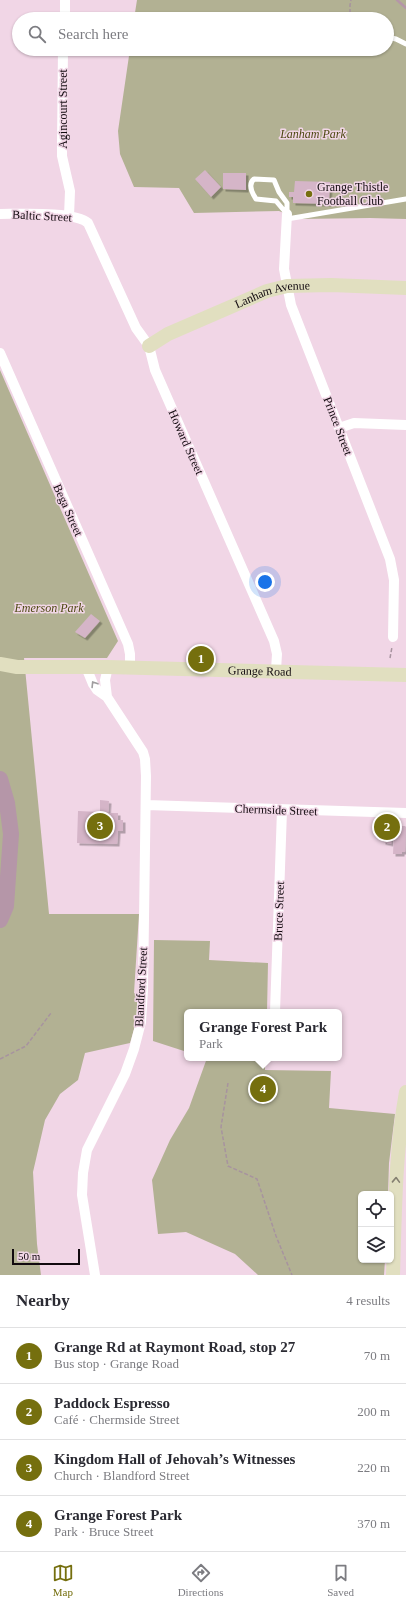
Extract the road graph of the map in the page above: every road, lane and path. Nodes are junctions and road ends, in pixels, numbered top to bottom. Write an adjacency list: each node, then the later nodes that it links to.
1 (65, 0): 3 (street)
2 (351, 0): 4 (path)
3 (64, 12)
4 (350, 12)
5 (394, 39): 6 (lane)
6 (406, 44)
7 (63, 56): 10 (street, Agincourt Street)
8 (406, 199): 11 (lane)
9 (0, 214): 10 (street, Baltic Street)
10 (69, 216): 12 (street, Baltic Street)
11 (287, 216): 11 (lane); 13 (street, Prince Street)
12 (84, 219): 15 (street, Howard Street)
13 (287, 286): 14 (main road, Lanham Avenue); 15 (main road, Lanham Avenue); 18 (street, Prince Street)
14 (406, 288)
15 (149, 346): 26 (street, Howard Street)
16 (0, 354): 25 (street, Bega Street)
17 (406, 425): 18 (street)
18 (339, 428): 19 (street, Prince Street)
19 (393, 637): 20 (path)
20 (390, 658)
21 (0, 664): 22 (main road, Grange Road)
22 (17, 667): 23 (main road, Grange Road); 27 (main road, Grange Road)
23 (86, 667): 24 (main road, Grange Road); 29 (street, Blandford Street, one-way to 23)
24 (108, 667): 25 (main road, Grange Road); 29 (street)
25 (130, 667): 26 (main road, Grange Road)
26 (276, 670): 28 (main road, Grange Road)
27 (0, 671)
28 (406, 675)
29 (107, 697): 30 (street, Blandford Street)
30 (146, 805): 31 (street, Chermside Street); 38 (street, Blandford Street)
31 (282, 810): 32 (street, Chermside Street); 33 (street, Bruce Street)
32 (406, 813)
33 (275, 1009)
34 (51, 1013): 35 (path)
35 (0, 1059)
36 (228, 1083): 39 (path)
37 (406, 1092): 40 (main road, one-way to 37)
38 (94, 1275)
39 (292, 1275)
40 (393, 1275)

